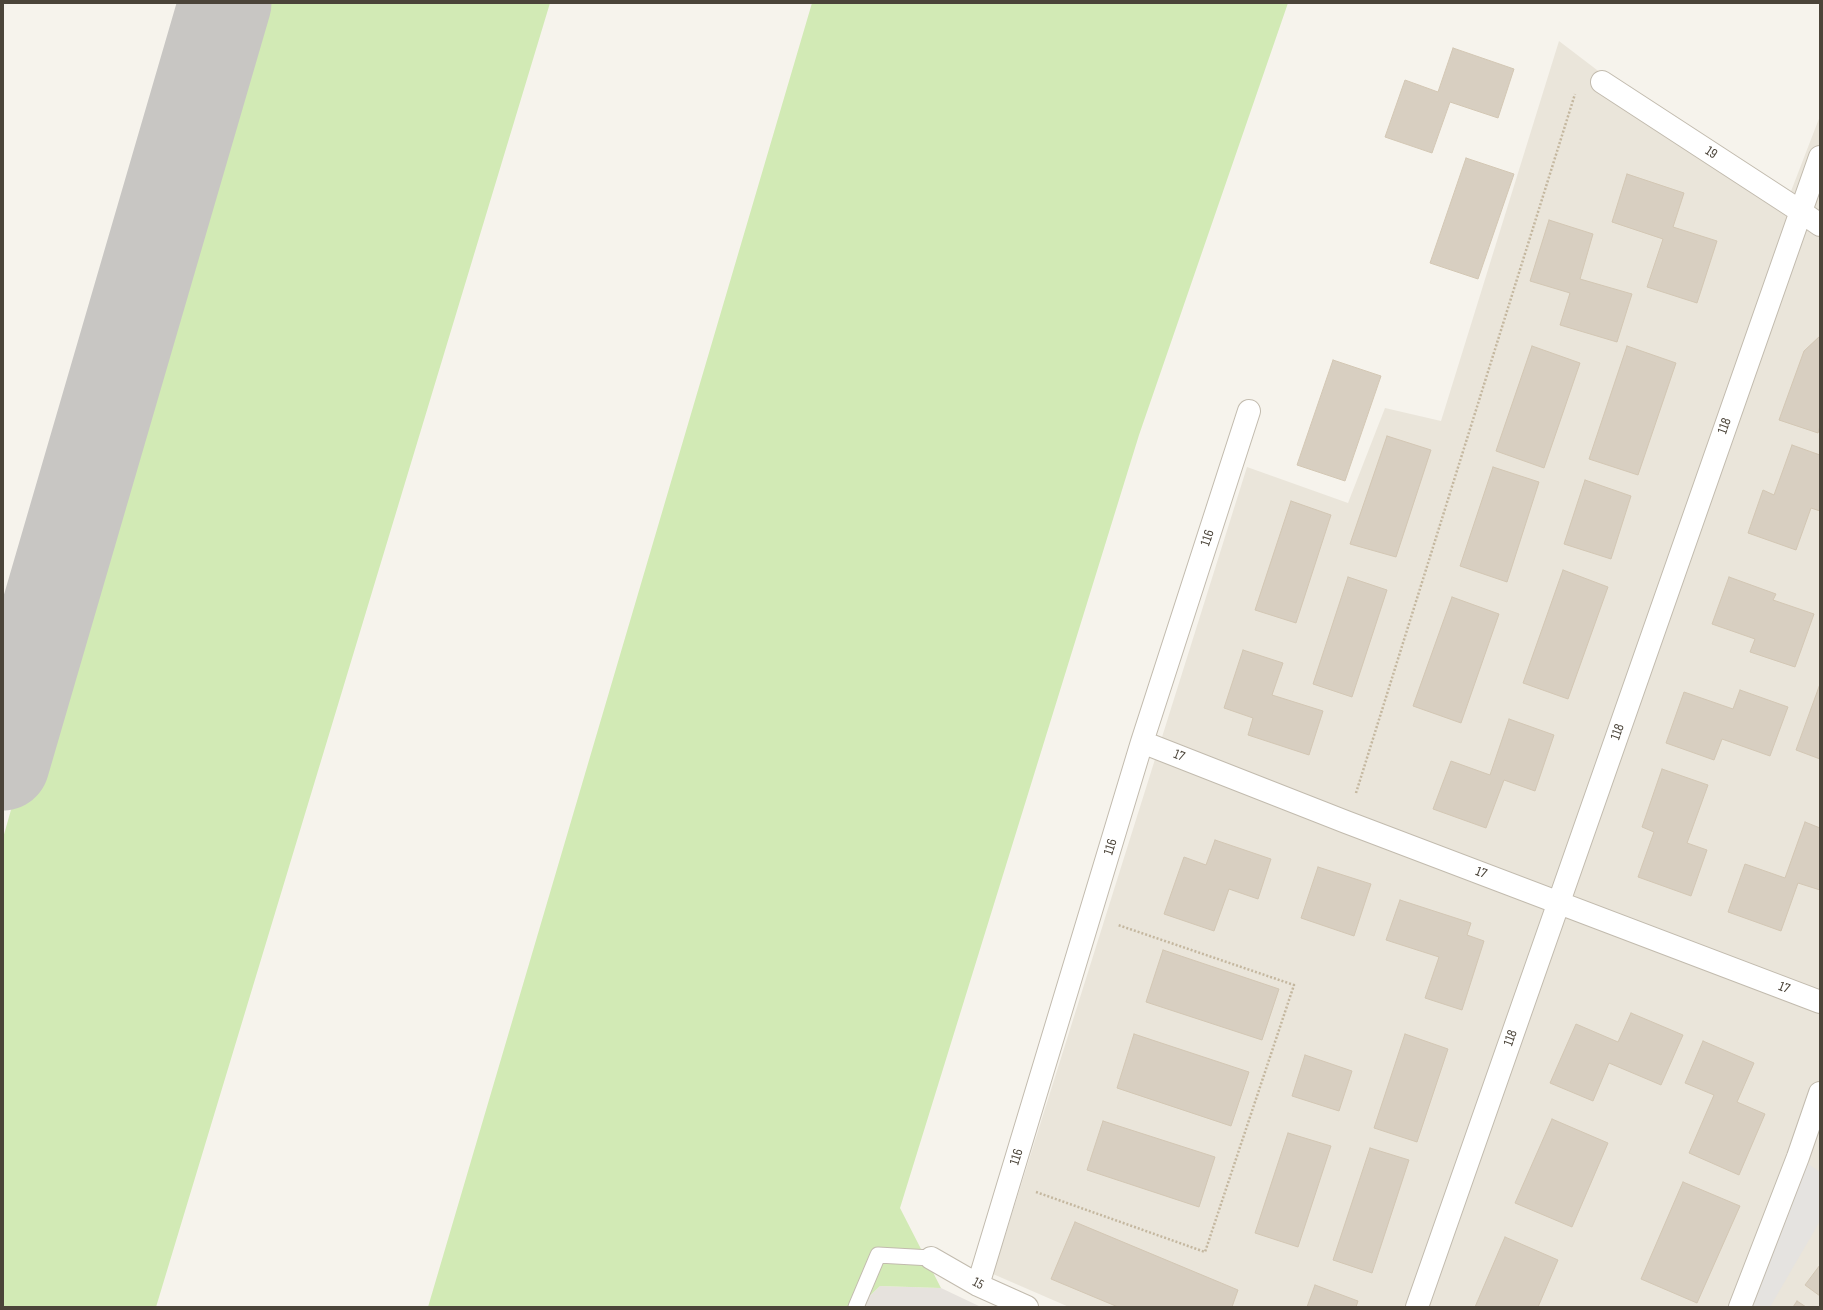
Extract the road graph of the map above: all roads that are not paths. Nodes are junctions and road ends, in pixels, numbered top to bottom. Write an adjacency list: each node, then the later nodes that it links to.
1 (1602, 82): 3 (street, 19)
2 (1820, 157): 3 (street, 118)
3 (1800, 211): 4 (street, 19); 7 (street, 118)
4 (1820, 225)
5 (1250, 411): 6 (street, 116)
6 (1142, 742): 7 (street, 17); 11 (street, 116)
7 (1558, 902): 8 (street, 17); 14 (street, 118)
8 (1820, 1002)
9 (1820, 1094): 15 (street)
10 (931, 1258): 11 (street, 15); 12 (lane)
11 (978, 1285): 13 (street, 15)
12 (856, 1307)
13 (1027, 1307)
14 (1417, 1307)
15 (1740, 1307)

